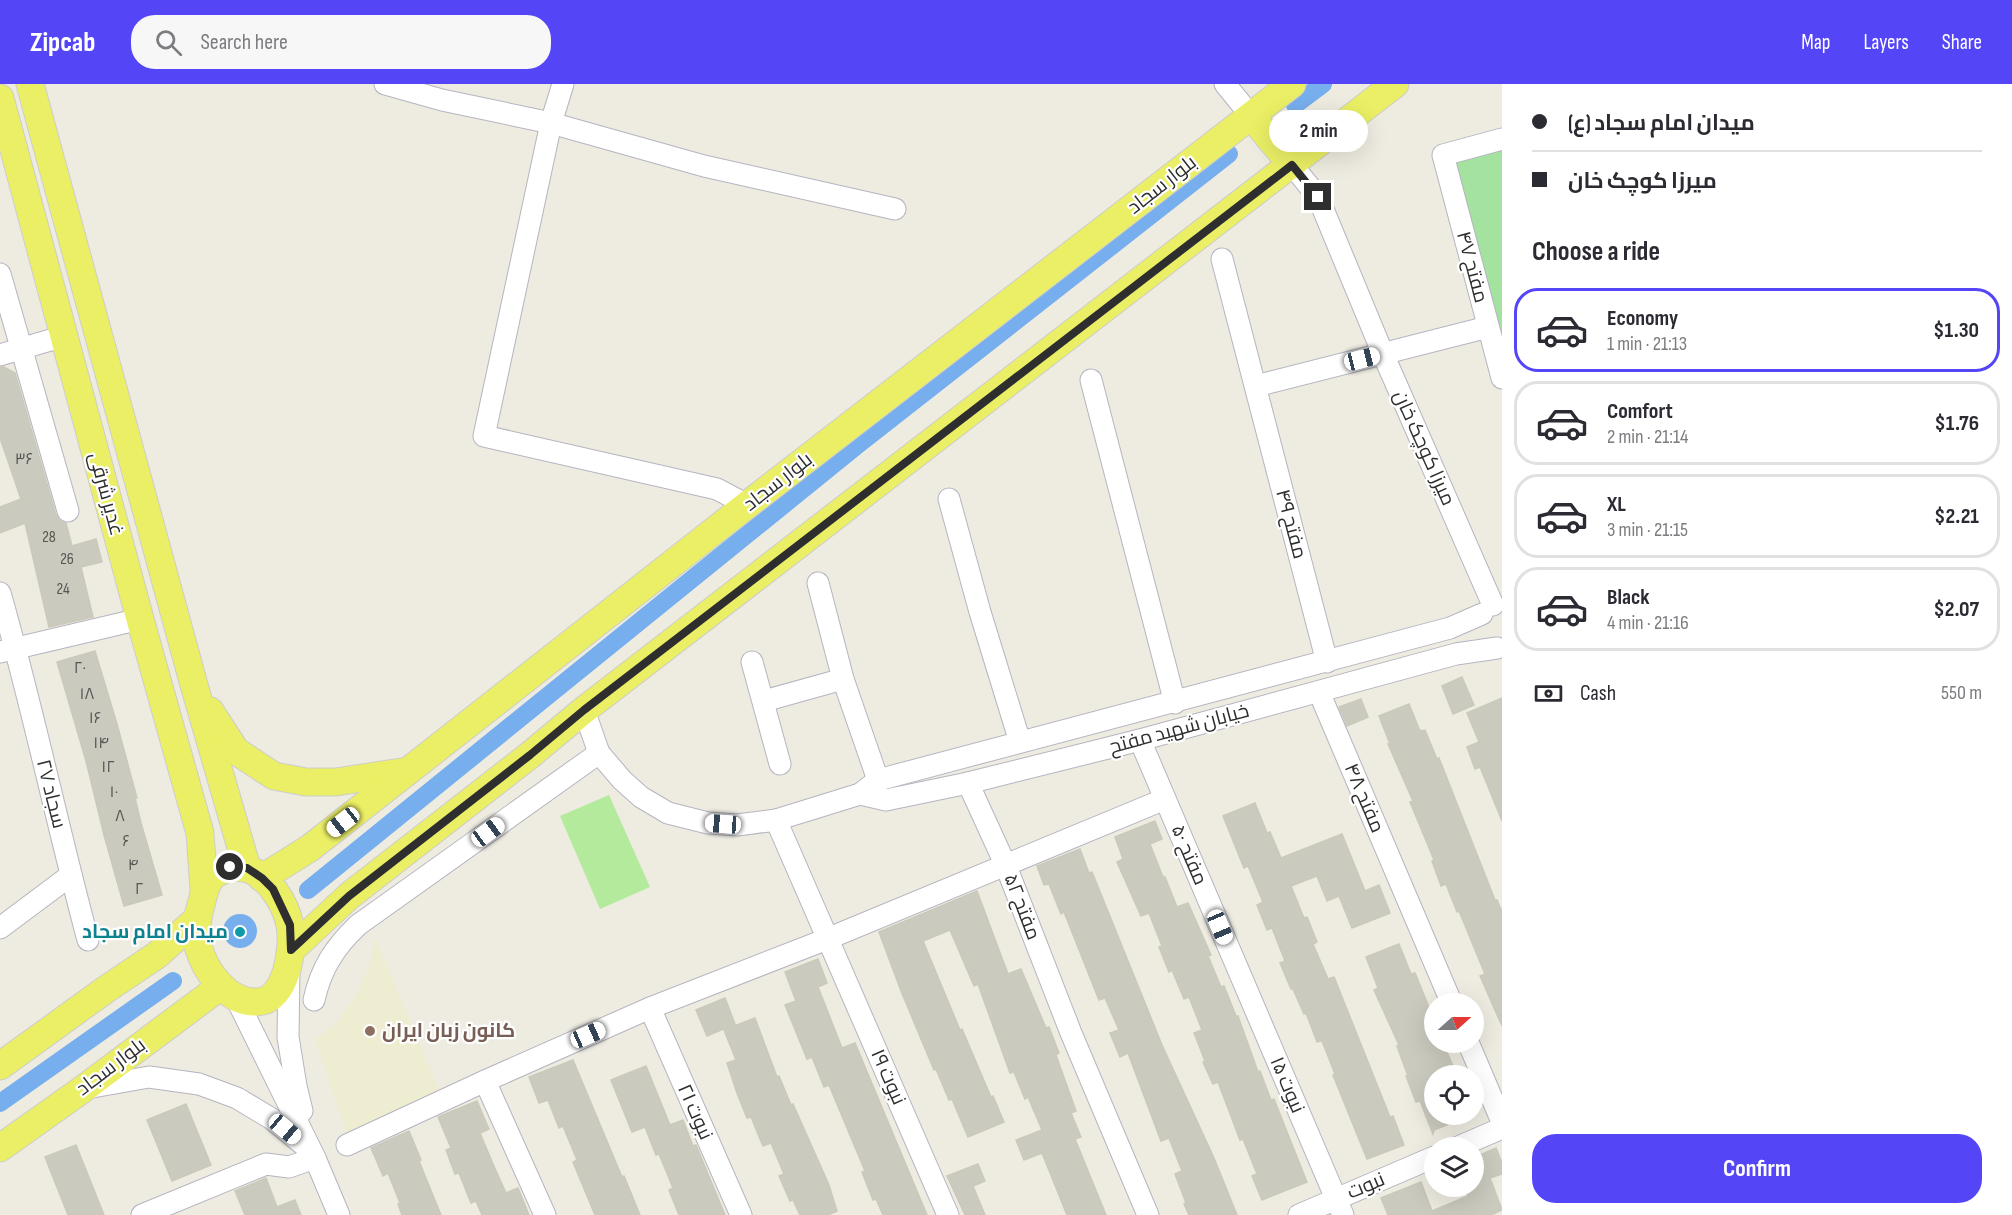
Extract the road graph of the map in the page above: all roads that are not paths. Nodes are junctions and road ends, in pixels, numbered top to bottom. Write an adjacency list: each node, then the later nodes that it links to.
1 (30, 84): 35 (main road, غدیر شرقی)
2 (385, 84): 9 (street)
3 (563, 84): 9 (street)
4 (1225, 84): 8 (street)
5 (1292, 84): 8 (main road, بلوار سجاد)
6 (1395, 84): 11 (main road)
7 (0, 98): 16 (main road, غدیر شرقی)
8 (1251, 116): 11 (main road); 24 (main road, بلوار سجاد)
9 (551, 123): 12 (street); 24 (street)
10 (1502, 139): 15 (street, مفتح ۴۷)
11 (1292, 165): 18 (street, میرزا کوچک خان); 39 (main road)
12 (895, 210)
13 (1222, 259): 22 (street, مفتح ۴۹)
14 (0, 274): 17 (street)
15 (1488, 327): 18 (street); 20 (street, مفتح ۴۷)
16 (64, 336): 17 (street); 29 (main road, غدیر شرقی)
17 (21, 349): 19 (street); 25 (street)
18 (1383, 354): 22 (street); 28 (street, میرزا کوچک خان)
19 (0, 355)
20 (1502, 378)
21 (1091, 380): 38 (street)
22 (1256, 386): 33 (street, مفتح ۴۹)
23 (949, 499): 41 (street)
24 (747, 505): 44 (main road, بلوار سجاد)
25 (68, 511)
26 (818, 583): 34 (street)
27 (0, 593): 31 (street, سجاد ۲۷)
28 (1492, 607): 30 (street, میرزا کوچک خان); 33 (street, خیابان شهید مفتح)
29 (140, 619): 31 (street); 53 (main road, غدیر شرقی)
30 (1500, 648): 36 (street, خیابان شهید مفتح)
31 (8, 650): 52 (street, سجاد ۲۷)
32 (752, 662): 37 (street)
33 (1327, 662): 38 (street, خیابان شهید مفتح)
34 (843, 680): 37 (street); 45 (street)
35 (194, 685): 44 (main road); 51 (main road, غدیر شرقی)
36 (1319, 692): 40 (street, خیابان شهید مفتح); 61 (street, مفتح ۴۸)
37 (764, 701): 43 (street)
38 (1175, 703): 41 (street, خیابان شهید مفتح)
39 (584, 710): 42 (street, خیابان شهید مفتح); 58 (main road)
40 (1140, 740): 46 (street, خیابان شهید مفتح); 48 (street, مفتح ۵۰)
41 (1020, 742): 45 (street, خیابان شهید مفتح)
42 (599, 753): 49 (street, خیابان شهید مفتح); 62 (street)
43 (780, 764)
44 (409, 771): 51 (main road, بلوار سجاد)
45 (878, 780): 47 (street, خیابان شهید مفتح)
46 (968, 783): 47 (street, خیابان شهید مفتح); 50 (street, مفتح ۵۲)
47 (860, 794): 49 (street, خیابان شهید مفتح)
48 (1165, 799): 50 (street); 59 (street, مفتح ۵۰)
49 (776, 820): 56 (street, نبوت ۱۹)
50 (1006, 866): 56 (street); 81 (street, مفتح ۵۲)
51 (255, 873): 53 (main road); 58 (main road)
52 (71, 875): 55 (street); 57 (street, سجاد ۲۷)
53 (204, 890): 54 (main road)
54 (197, 919): 60 (main road); 65 (main road)
55 (0, 928)
56 (827, 939): 63 (street); 80 (street, نبوت ۱۹)
57 (88, 940)
58 (290, 957): 60 (main road); 73 (street)
59 (1238, 970): 75 (street, نبوت ۱۵)
60 (229, 992): 67 (main road, بلوار سجاد); 73 (street)
61 (1447, 993)
62 (314, 1000)
63 (650, 1008): 66 (street); 79 (street, نبوت ۲۱)
64 (1473, 1053): 68 (street)
65 (0, 1066)
66 (485, 1081): 71 (street); 78 (street)
67 (83, 1089): 72 (main road, بلوار سجاد); 73 (street)
68 (1502, 1122)
69 (1502, 1128): 70 (street)
70 (1481, 1137)
71 (347, 1145)
72 (0, 1148)
73 (313, 1154): 76 (street); 77 (street)
74 (1424, 1162): 75 (street, نبوت)
75 (1340, 1207): 82 (street, نبوت)
76 (142, 1215)
77 (339, 1215)
78 (545, 1215)
79 (741, 1215)
80 (948, 1215)
81 (1148, 1215)
82 (1299, 1215)

